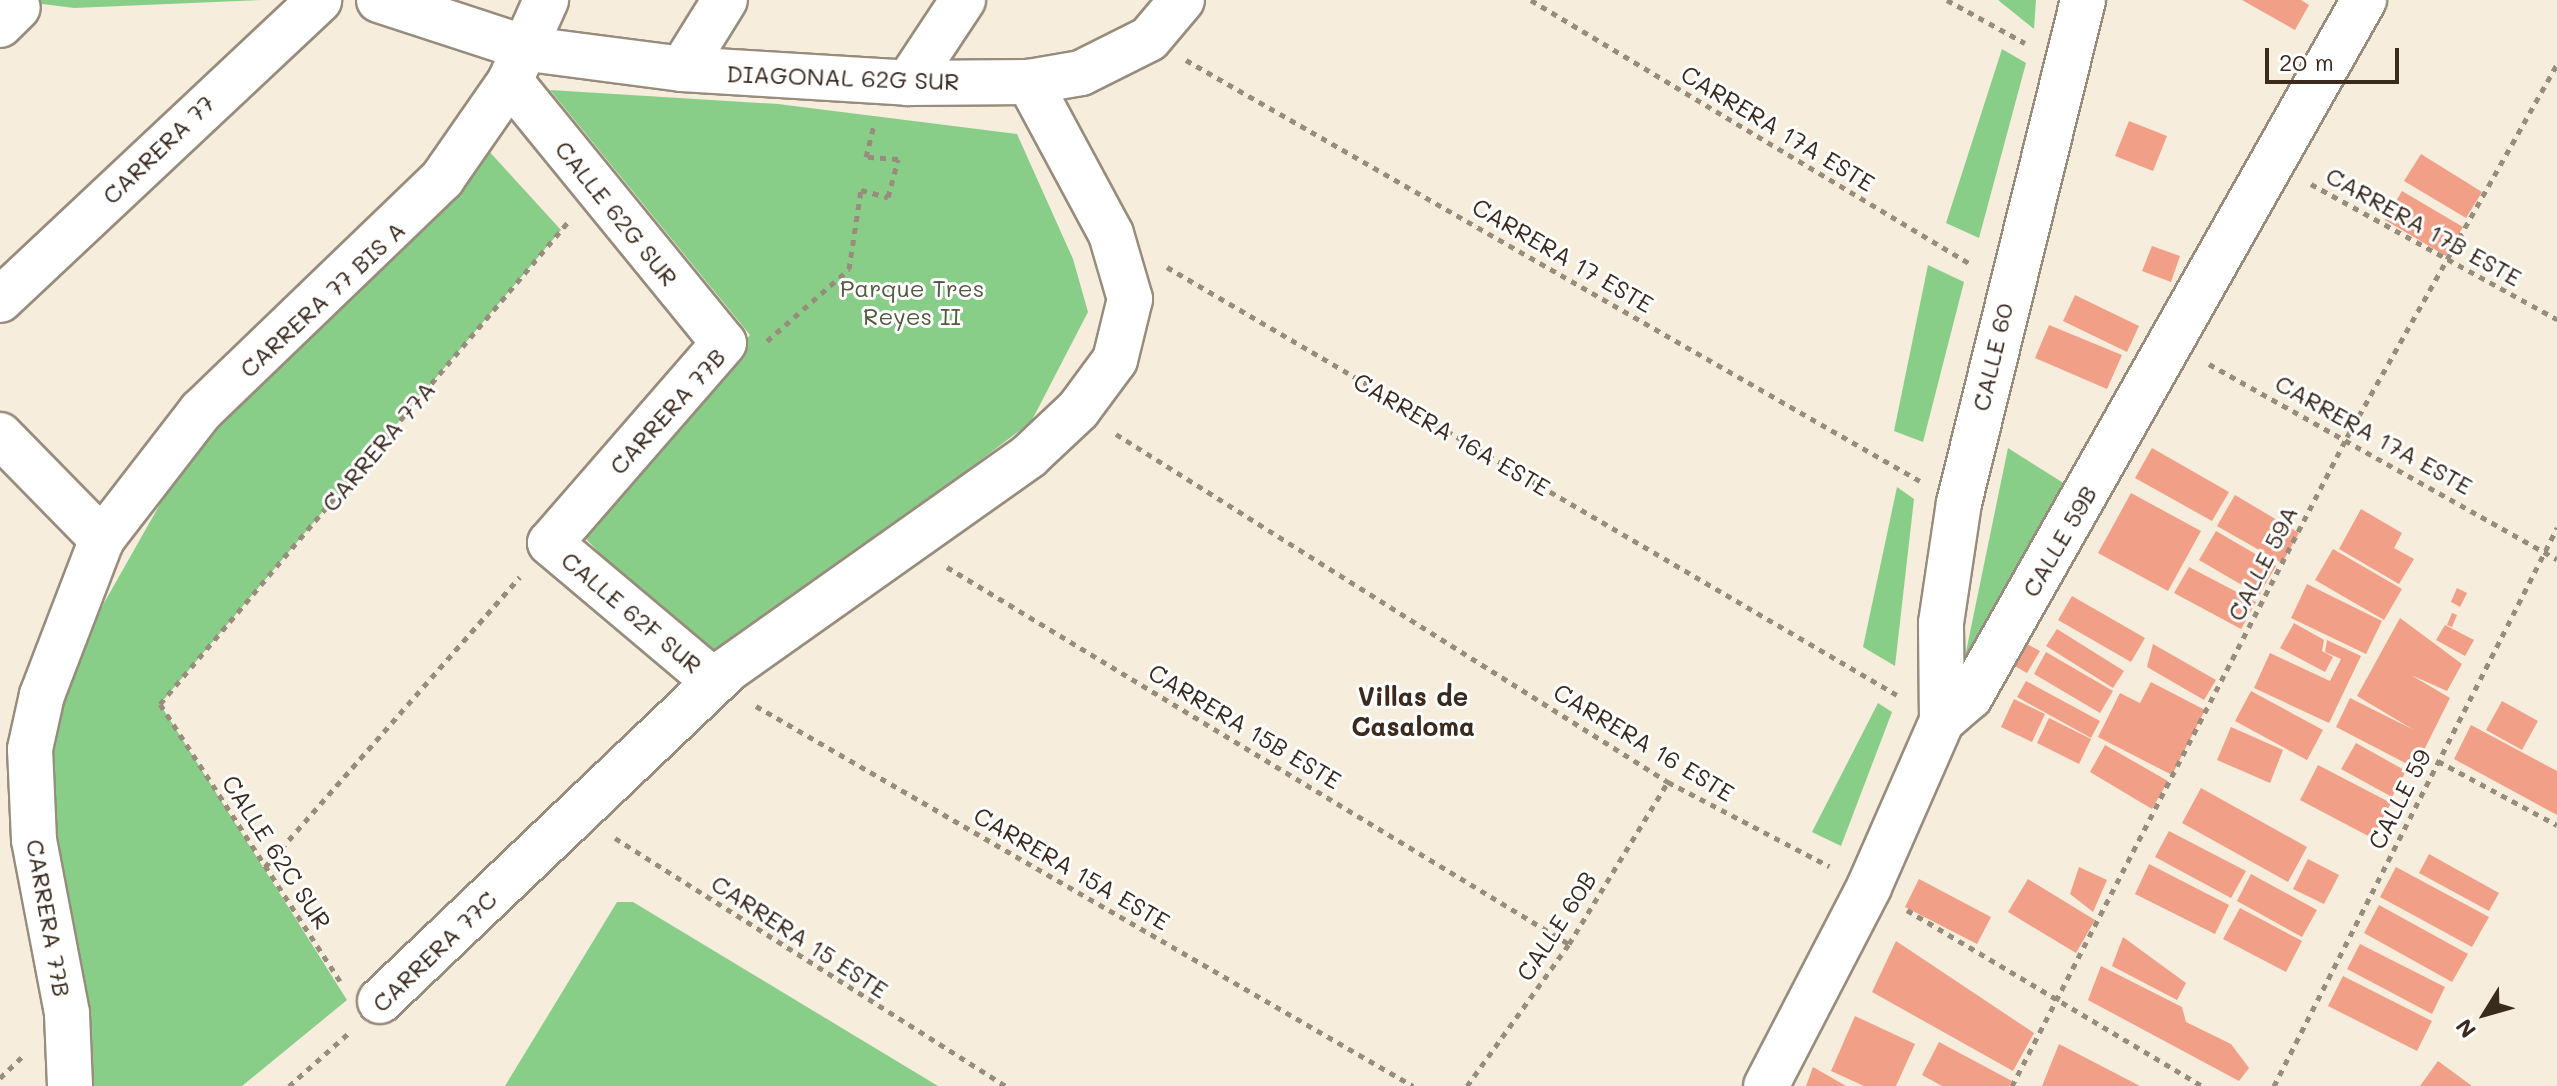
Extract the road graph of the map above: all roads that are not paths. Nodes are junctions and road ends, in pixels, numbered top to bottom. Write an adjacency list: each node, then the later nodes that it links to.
1 (319, 0): 13 (street, CARRERA 77)
2 (379, 0): 9 (street)
3 (546, 0): 9 (street)
4 (725, 0): 10 (street)
5 (963, 0): 12 (street)
6 (1182, 0): 11 (street, DIAGONAL 62G SUR)
7 (2083, 0): 19 (street, CALLE 60)
8 (2364, 0): 19 (street, CALLE 59B)
9 (520, 65): 10 (street, DIAGONAL 62G SUR); 14 (street, CALLE 62G SUR); 16 (street, CARRERA 77 BIS A)
10 (682, 69): 12 (street, DIAGONAL 62G SUR)
11 (1029, 82): 12 (street, DIAGONAL 62G SUR); 18 (street, CARRERA 77C)
12 (908, 83)
13 (0, 300)
14 (724, 343): 17 (street, CARRERA 77B)
15 (4, 449): 16 (street)
16 (102, 539): 20 (street, CARRERA 77 BIS A)
17 (550, 543): 18 (street, CALLE 62F SUR)
18 (714, 681): 21 (street, CARRERA 77C)
19 (1942, 721): 23 (street, CALLE 59B)
20 (30, 749): 22 (street, CARRERA 77B)
21 (374, 1008)
22 (70, 1086)
23 (1766, 1086)

